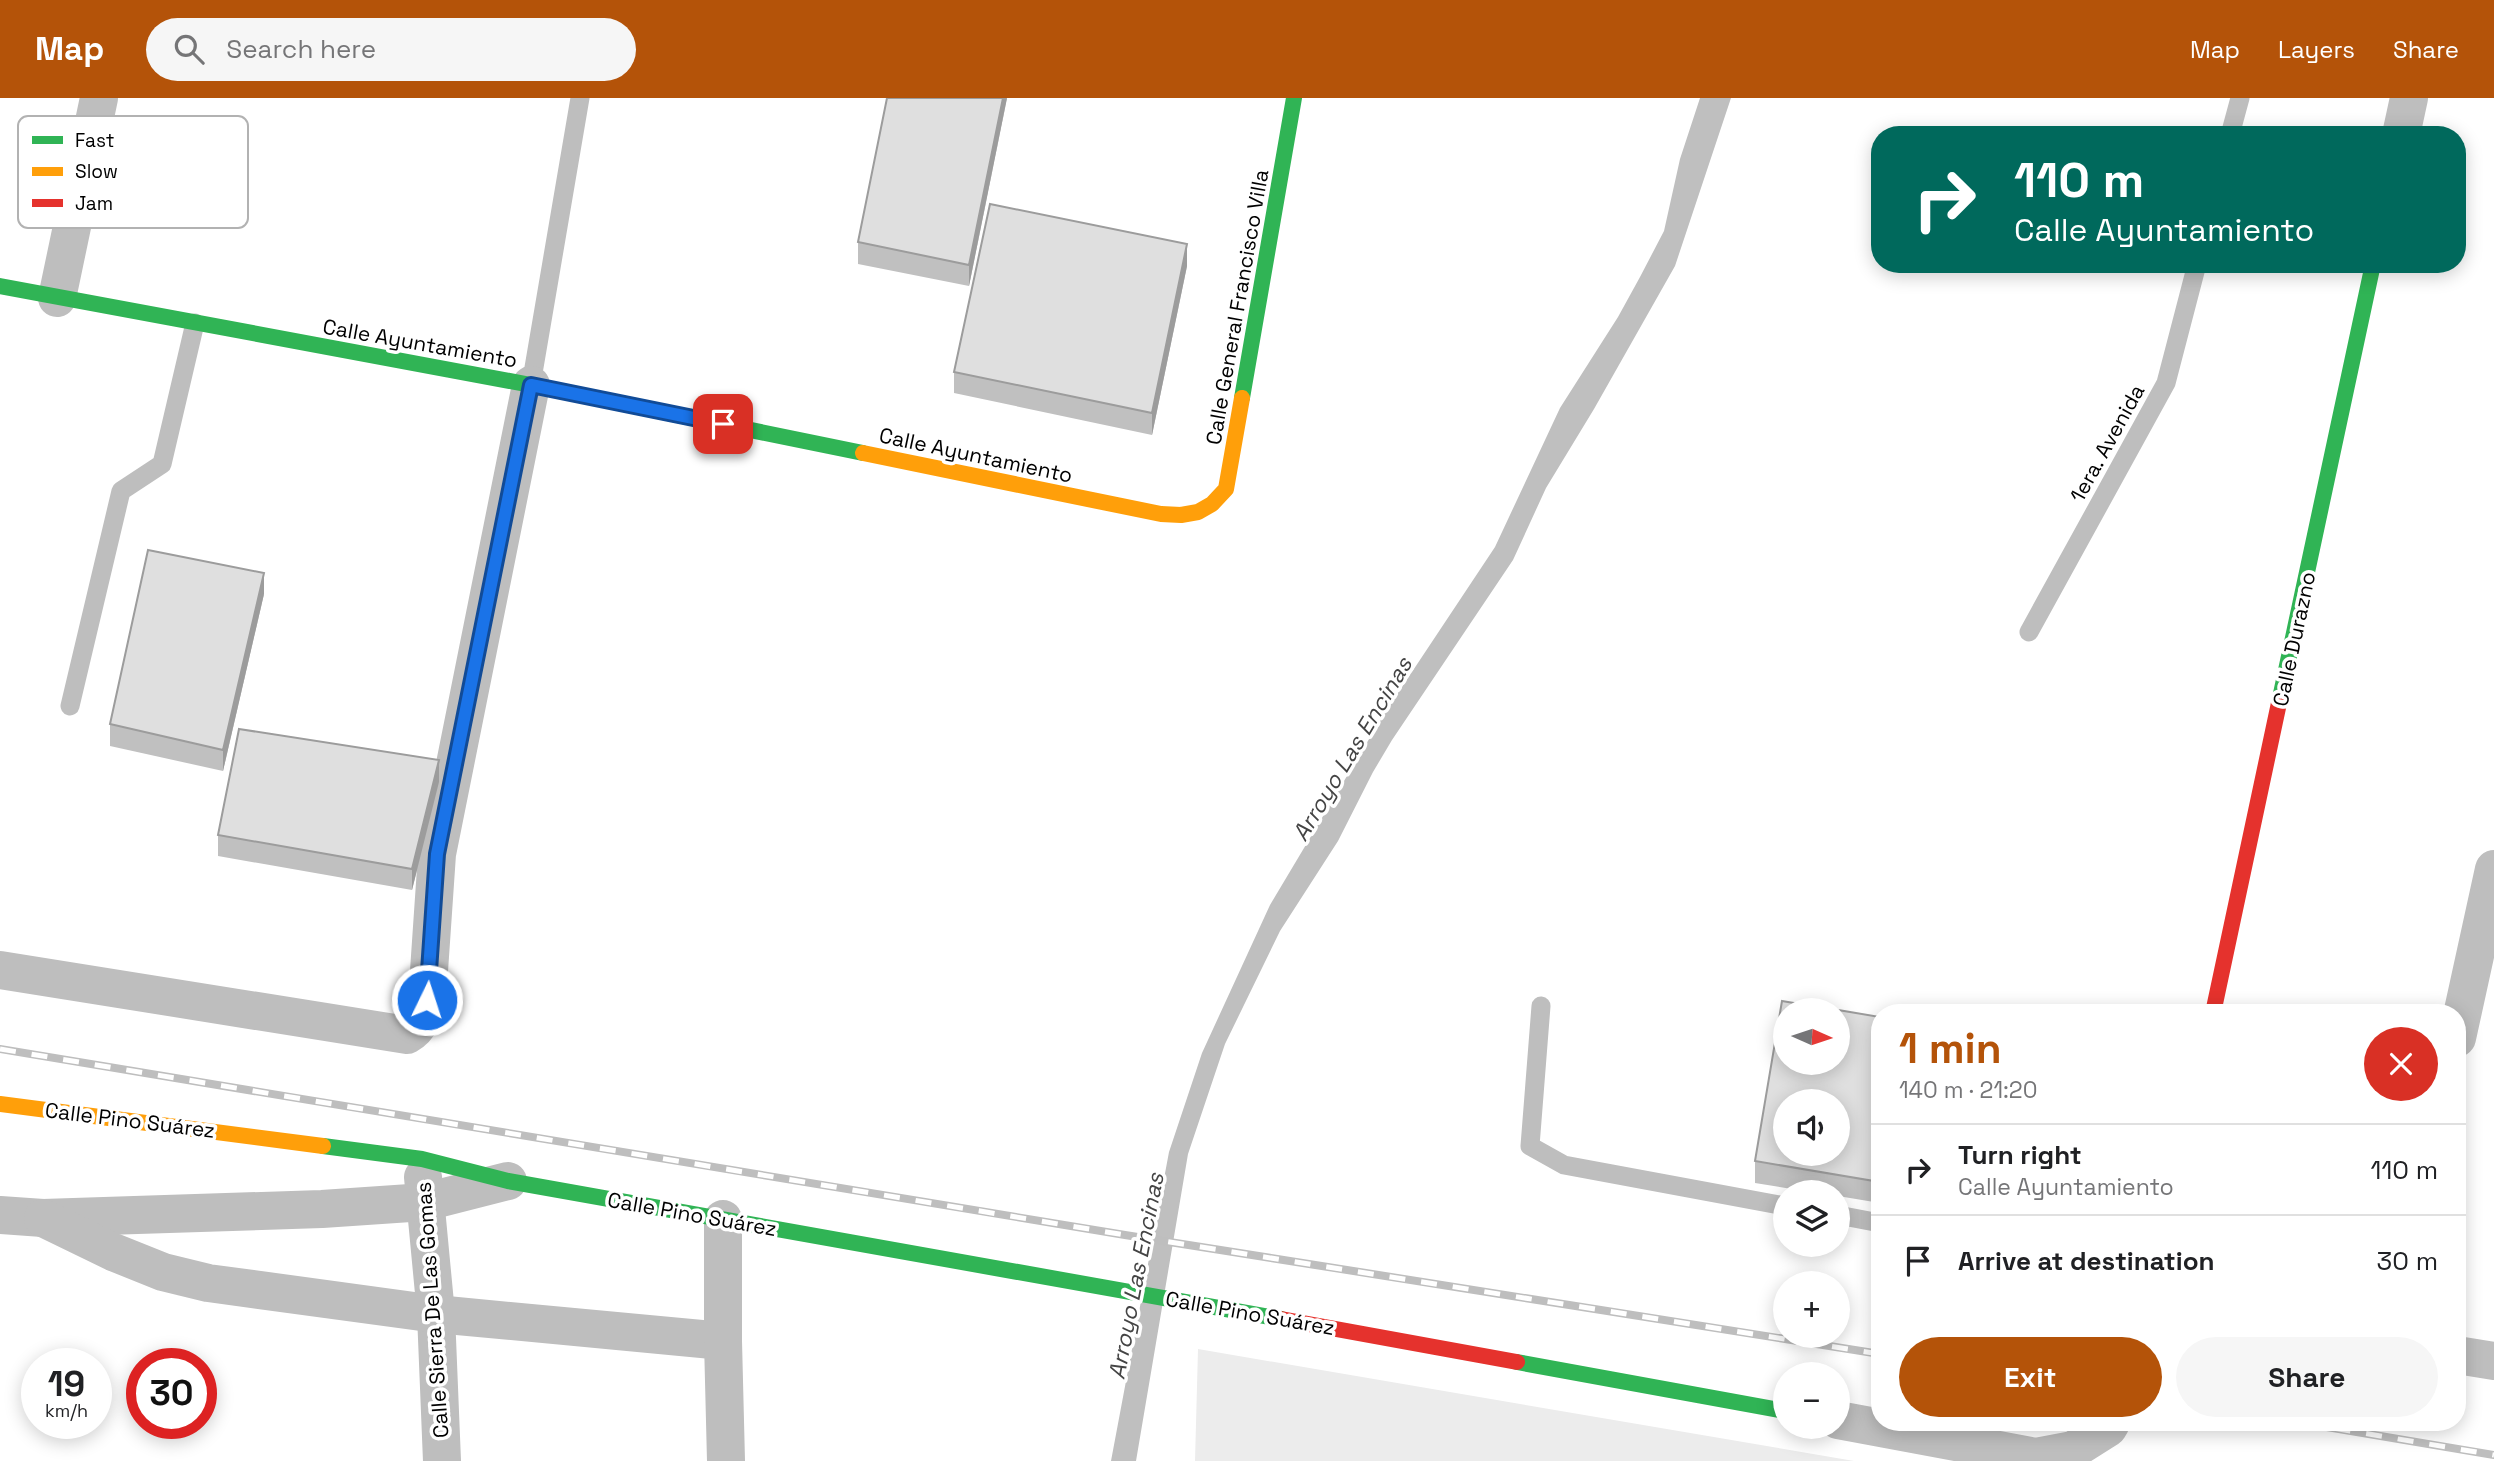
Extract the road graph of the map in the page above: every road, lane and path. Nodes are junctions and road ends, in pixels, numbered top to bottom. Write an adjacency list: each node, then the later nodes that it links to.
1 (99, 98): 6 (street)
2 (580, 98): 15 (lane)
3 (1294, 98): 16 (street, Calle General Francisco Villa)
4 (2240, 98): 7 (lane)
5 (2409, 98): 8 (street)
6 (95, 116)
7 (2232, 126)
8 (2403, 126)
9 (72, 228): 13 (street)
10 (2195, 273): 17 (lane, 1era. Avenida)
11 (2372, 273): 21 (street, Calle Durazno)
12 (0, 286): 13 (street, Calle Ayuntamiento)
13 (57, 298): 14 (street, Calle Ayuntamiento)
14 (195, 323): 15 (street, Calle Ayuntamiento); 18 (lane)
15 (531, 385): 16 (street, Calle Ayuntamiento); 20 (street)
16 (1201, 511)
17 (2029, 632)
18 (70, 706)
19 (2494, 869): 22 (street)
20 (0, 970)
21 (2215, 1004)
22 (2464, 1004)
23 (1541, 1006): 28 (lane)
24 (0, 1104): 25 (street, Calle Pino Suárez)
25 (422, 1159): 26 (street, Calle Pino Suárez); 27 (street, Calle Sierra De Las Gomas)
26 (508, 1181): 27 (street, Calle Pino Suárez); 32 (street, Calle Pino Suárez)
27 (425, 1202): 31 (street, Calle Pino Suárez); 34 (street, Calle Sierra De Las Gomas)
28 (1773, 1204)
29 (0, 1215): 31 (street, Calle Pino Suárez)
30 (1850, 1217): 33 (lane)
31 (43, 1218): 34 (street, Calle Pino Suárez)
32 (723, 1219): 35 (street); 38 (street, Calle Pino Suárez)
33 (1871, 1221)
34 (436, 1314): 35 (street, Calle Pino Suárez); 43 (street, Calle Sierra De Las Gomas)
35 (723, 1341): 44 (street)
36 (2466, 1356): 37 (street)
37 (2494, 1361)
38 (1773, 1409)
39 (1850, 1422): 40 (street)
40 (1871, 1426)
41 (1897, 1431): 42 (street)
42 (2103, 1431)
43 (442, 1461)
44 (726, 1461)

